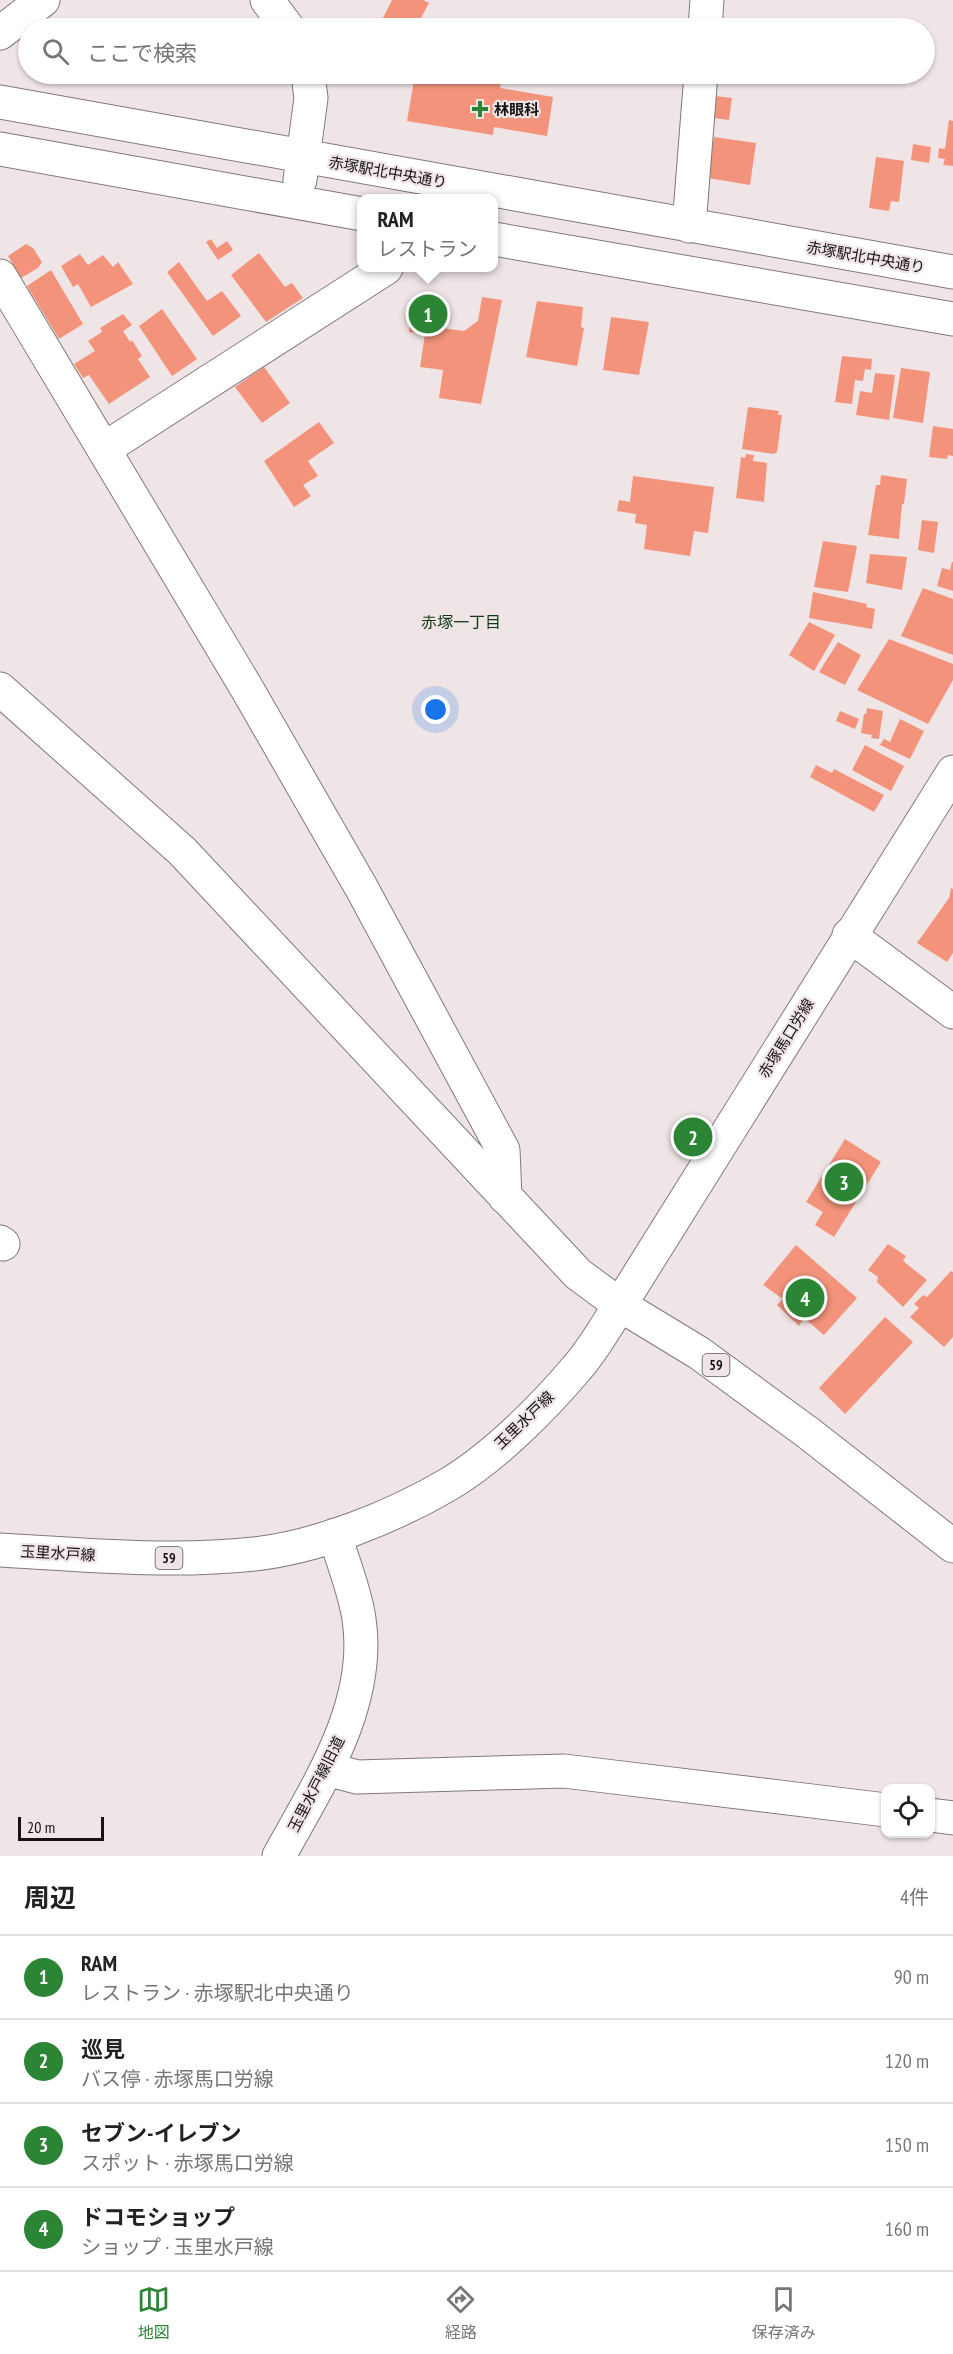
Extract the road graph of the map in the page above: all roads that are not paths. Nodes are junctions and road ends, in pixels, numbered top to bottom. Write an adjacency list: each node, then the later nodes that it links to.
1 (43, 0): 4 (street)
2 (267, 0): 5 (street)
3 (707, 0): 6 (street)
4 (20, 18)
5 (280, 18)
6 (706, 18)
7 (18, 19): 8 (street)
8 (0, 33)
9 (309, 84): 13 (street)
10 (700, 84): 16 (street)
11 (0, 102): 13 (street, 赤塚駅北中央通り)
12 (0, 149): 14 (street)
13 (303, 157): 14 (street); 16 (street, 赤塚駅北中央通り)
14 (297, 202): 15 (street)
15 (357, 213)
16 (689, 226): 19 (street, 赤塚駅北中央通り)
17 (498, 240): 21 (street)
18 (378, 272): 22 (street)
19 (953, 272)
20 (0, 276): 22 (street)
21 (953, 319)
22 (104, 449): 27 (street)
23 (0, 689): 27 (street)
24 (953, 772): 25 (street, 赤塚馬口労線)
25 (849, 935): 26 (street); 28 (street, 赤塚馬口労線)
26 (953, 1012)
27 (505, 1197): 28 (street)
28 (620, 1305): 29 (street, 玉里水戸線 / 59); 30 (street, 59)
29 (335, 1535): 31 (street, 玉里水戸線 / 59); 32 (street, 玉里水戸線旧道)
30 (953, 1546)
31 (0, 1550)
32 (327, 1769): 33 (street); 36 (street, 玉里水戸線旧道)
33 (881, 1810)
34 (935, 1816): 35 (street)
35 (953, 1818)
36 (279, 1856)

